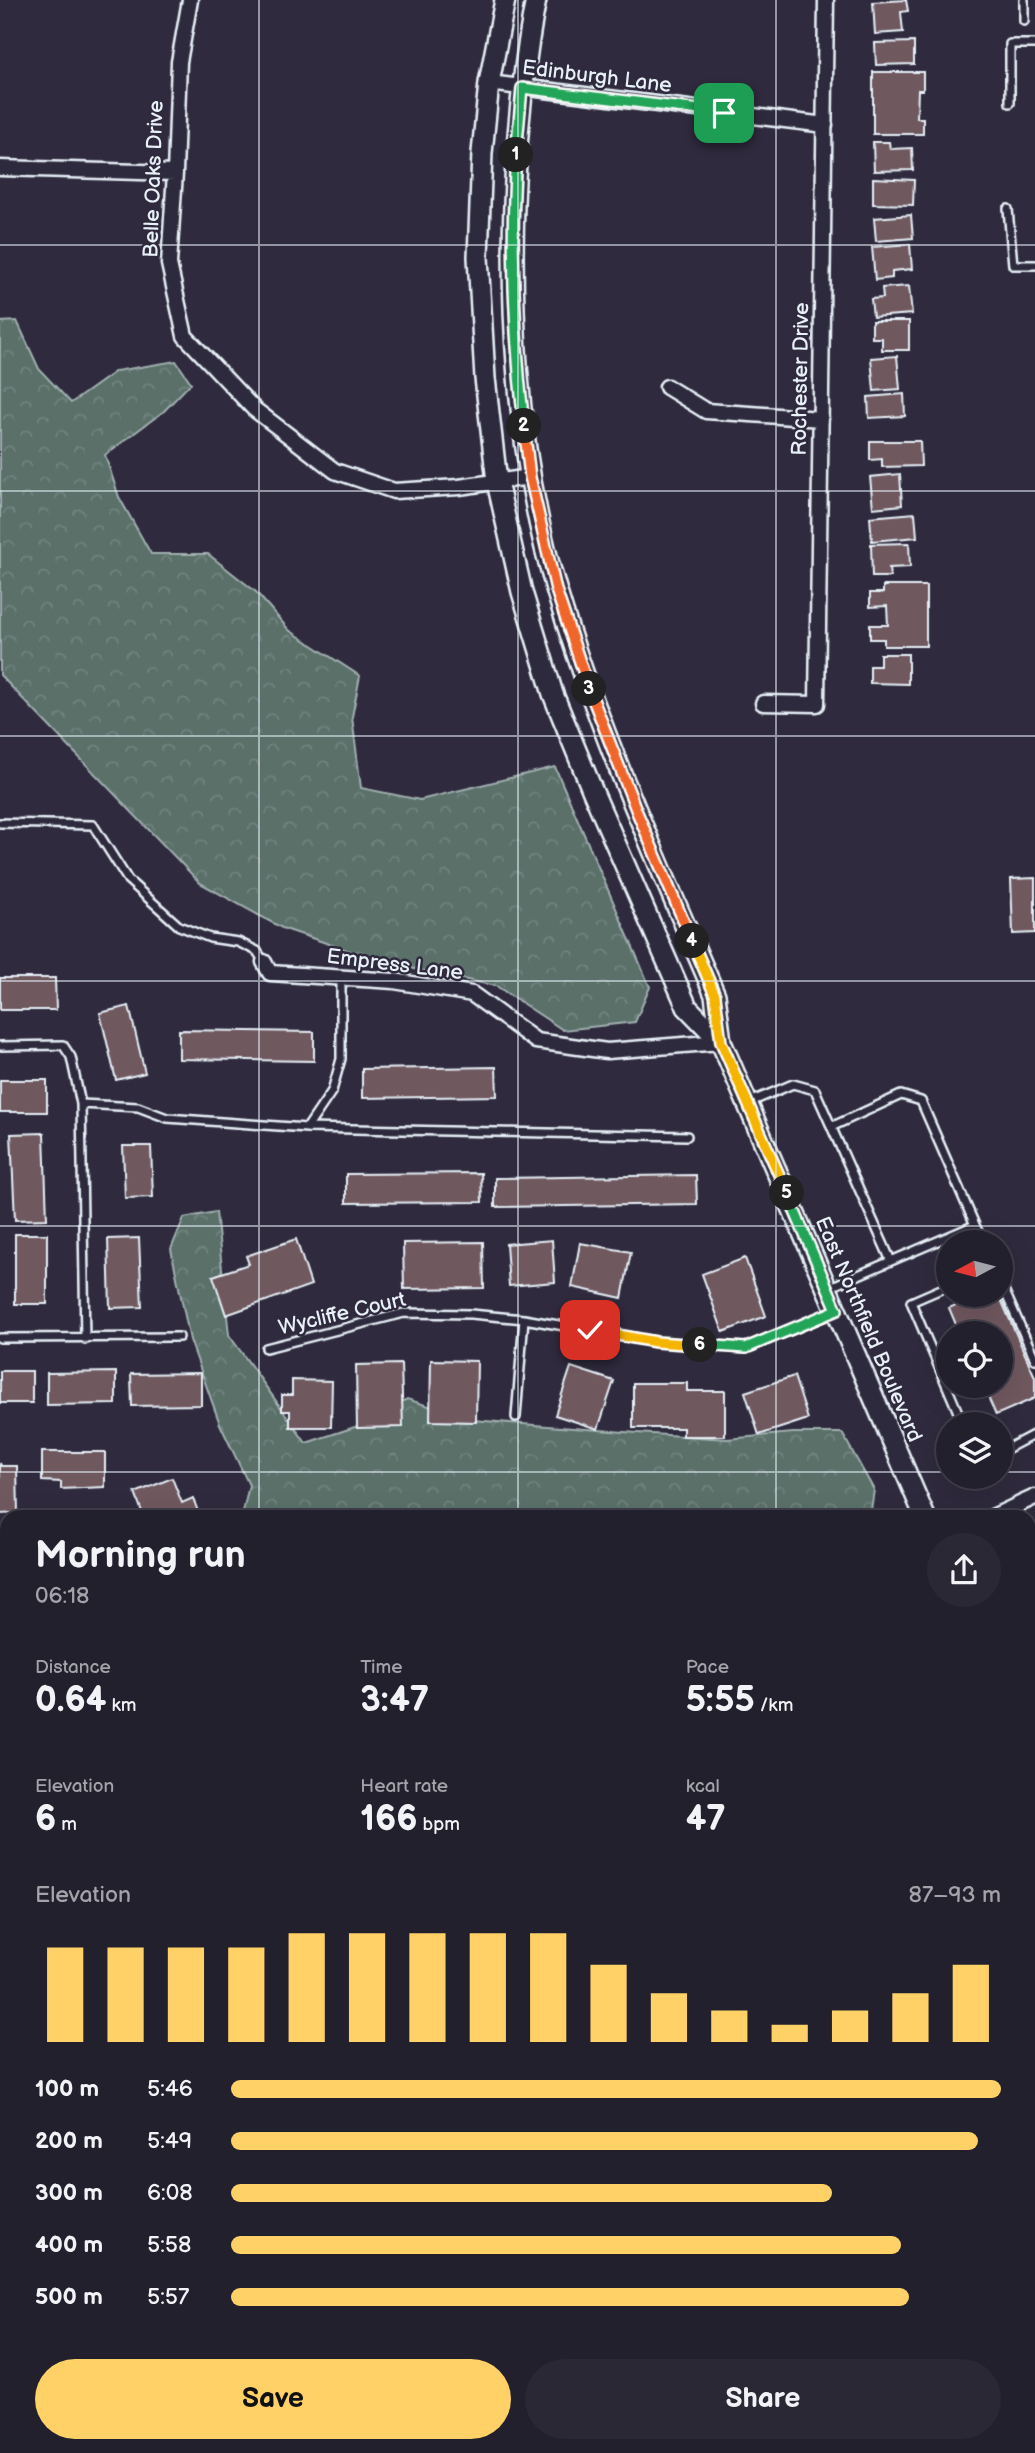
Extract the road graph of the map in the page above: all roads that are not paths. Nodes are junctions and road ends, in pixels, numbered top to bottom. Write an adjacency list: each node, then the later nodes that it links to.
1 (190, 0): 13 (street, Belle Oaks Drive)
2 (505, 0): 8 (main road, East Northfield Boulevard)
3 (536, 0): 9 (main road, East Northfield Boulevard)
4 (826, 0): 11 (street, Rochester Drive)
5 (1024, 0): 6 (lane)
6 (1024, 21)
7 (1035, 44): 10 (lane)
8 (489, 83): 9 (street, Edinburgh Lane); 19 (main road, East Northfield Boulevard)
9 (522, 88): 11 (street, Edinburgh Lane); 18 (main road, East Northfield Boulevard)
10 (1010, 103)
11 (825, 125): 17 (street, Rochester Drive)
12 (0, 168): 13 (street)
13 (175, 173): 19 (street, Belle Oaks Drive)
14 (1008, 209): 15 (lane)
15 (1035, 265)
16 (667, 387): 17 (street)
17 (821, 419): 20 (street, Rochester Drive)
18 (530, 477): 19 (street, Belle Oaks Drive); 24 (main road, East Northfield Boulevard)
19 (497, 482): 24 (main road, East Northfield Boulevard)
20 (763, 703)
21 (0, 823): 22 (lane)
22 (264, 962): 23 (street, Empress Lane)
23 (341, 978): 24 (street, Empress Lane); 29 (lane)
24 (721, 1042): 26 (main road, East Northfield Boulevard)
25 (0, 1046): 27 (lane)
26 (747, 1103): 28 (lane); 34 (main road, East Northfield Boulevard)
27 (80, 1104): 29 (lane); 41 (lane)
28 (831, 1127): 31 (lane); 33 (lane)
29 (307, 1128): 30 (lane)
30 (687, 1136)
31 (975, 1225): 32 (lane); 33 (lane)
32 (977, 1230)
33 (891, 1261): 34 (lane)
34 (827, 1288): 37 (main road, East Northfield Boulevard)
35 (936, 1291): 44 (lane)
36 (1012, 1307): 43 (lane)
37 (837, 1310): 38 (lane, Wycliffe Court); 49 (main road, East Northfield Boulevard)
38 (524, 1319): 42 (lane, Wycliffe Court); 45 (lane)
39 (179, 1337): 41 (lane)
40 (0, 1338): 41 (lane)
41 (85, 1339)
42 (266, 1348)
43 (1035, 1359)
44 (958, 1412)
45 (516, 1416)
46 (1035, 1434): 47 (lane)
47 (1013, 1445)
48 (1035, 1497): 50 (street)
49 (922, 1510)
50 (1007, 1510)

